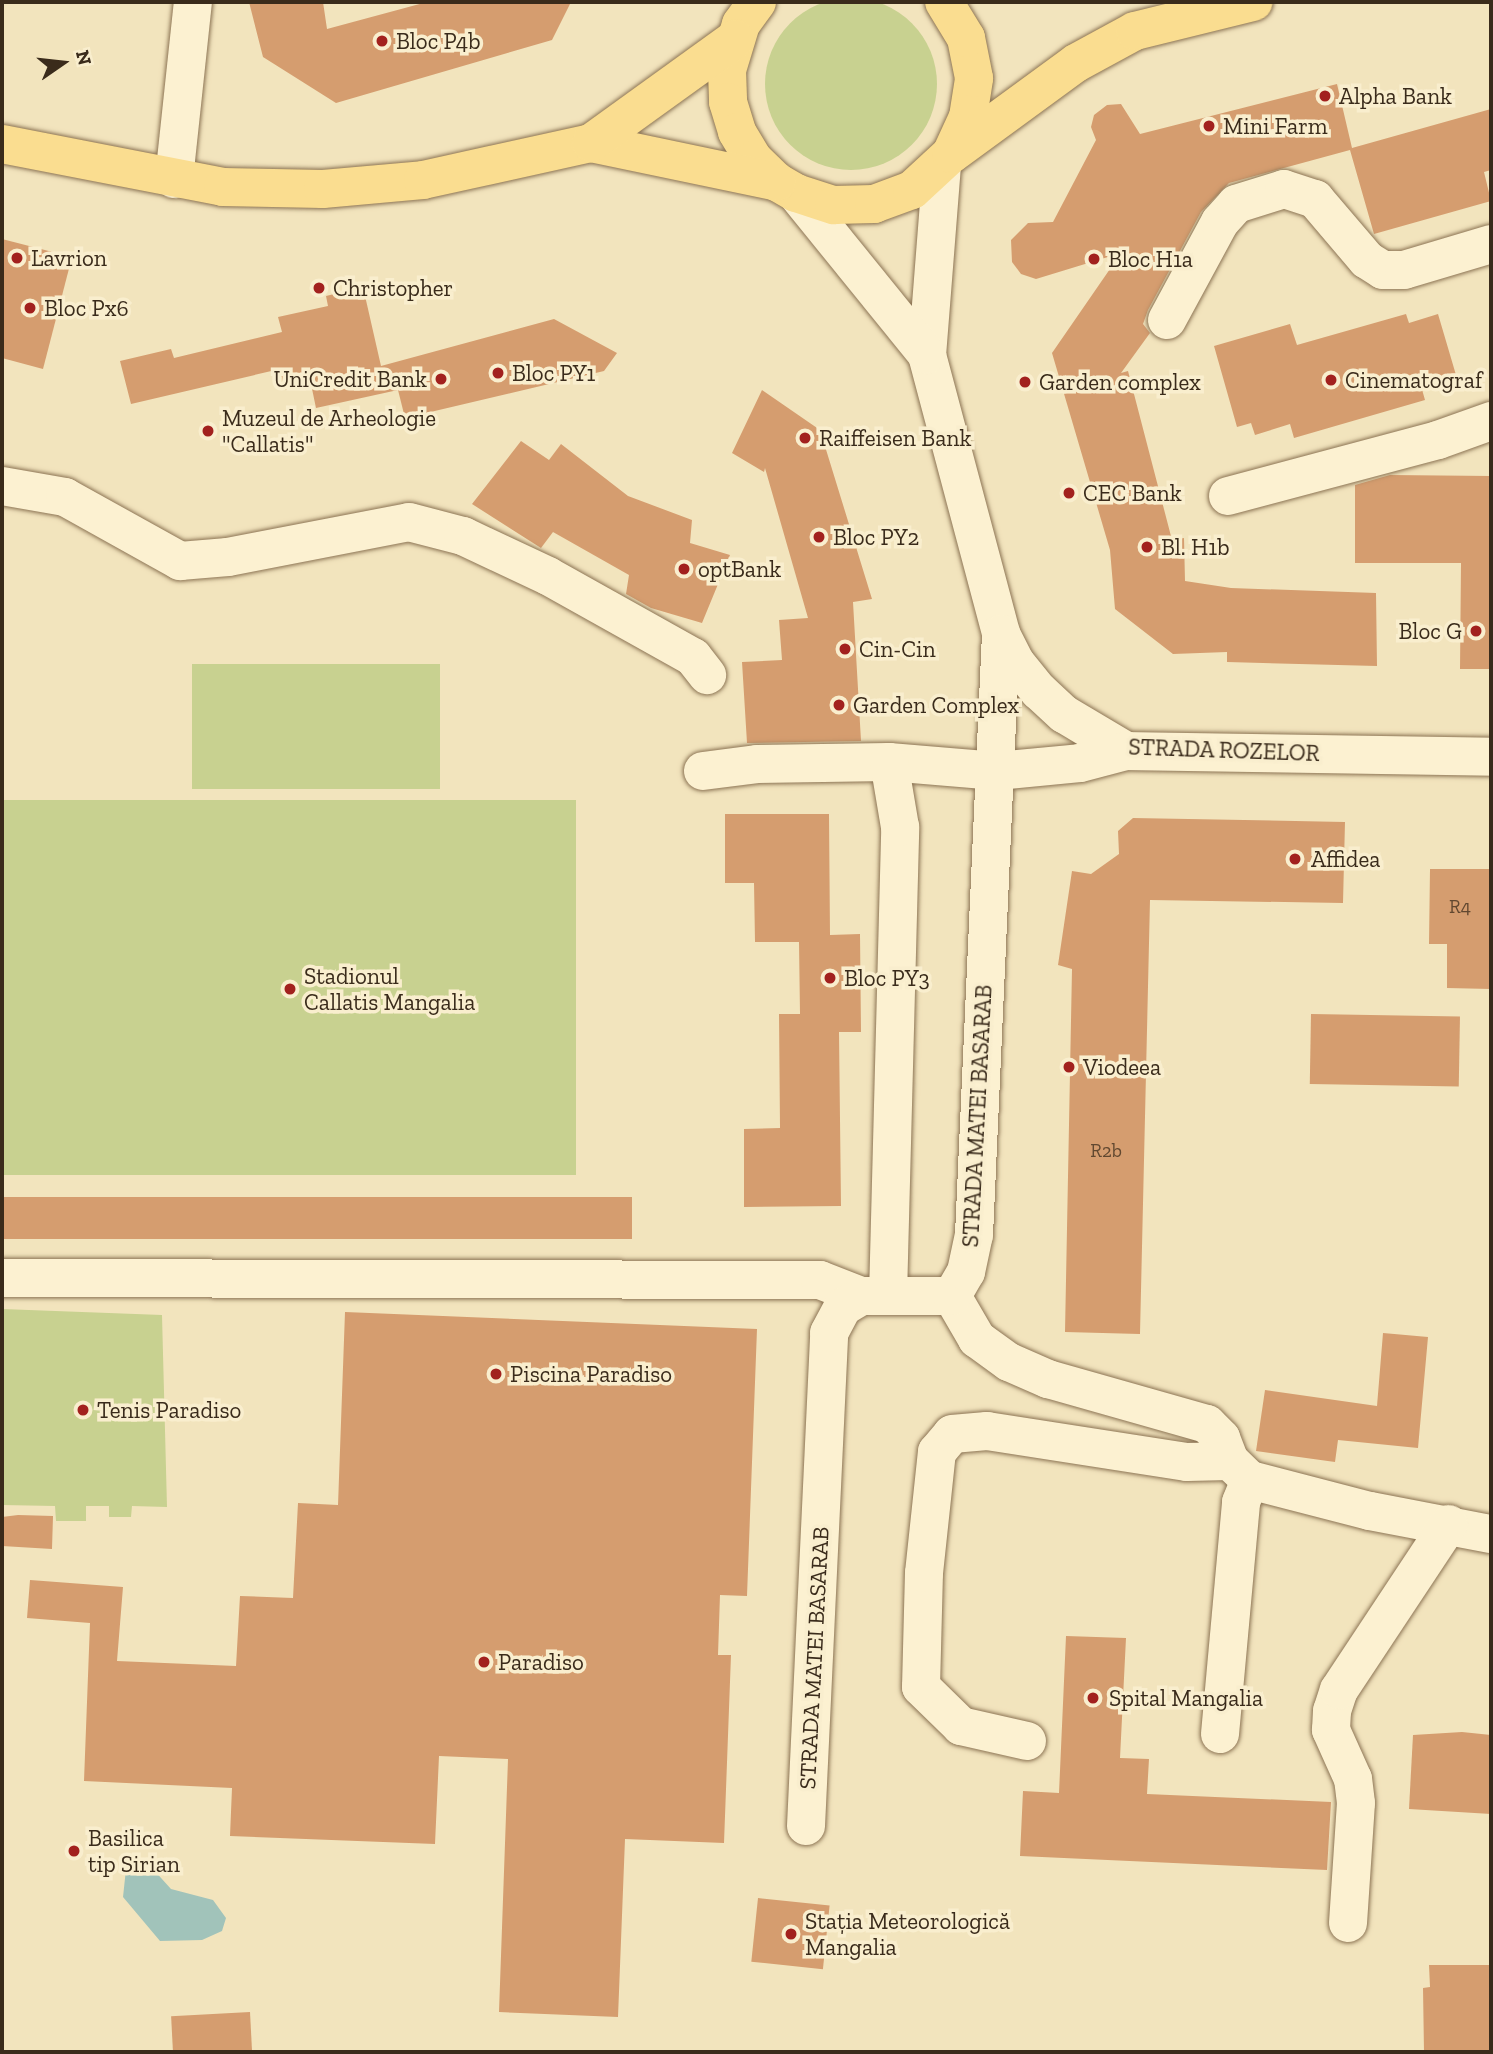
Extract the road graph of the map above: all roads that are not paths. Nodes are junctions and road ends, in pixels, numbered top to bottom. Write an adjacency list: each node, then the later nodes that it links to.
1 (193, 2): 8 (street)
2 (944, 2): 7 (main road)
3 (1253, 2): 7 (main road)
4 (744, 17): 5 (main road); 9 (main road)
5 (591, 143): 8 (main road); 9 (main road)
6 (2, 144): 8 (main road)
7 (947, 159): 9 (main road); 12 (street, STRADA ROZELOR)
8 (174, 179)
9 (787, 188): 12 (street, STRADA ROZELOR)
10 (1491, 244): 11 (street)
11 (1167, 320)
12 (927, 355): 16 (street, STRADA ROZELOR)
13 (1491, 421): 15 (street)
14 (2, 486): 17 (street)
15 (1228, 496)
16 (1001, 634): 18 (street, STRADA ROZELOR); 22 (street, STRADA MATEI BASARAB)
17 (707, 675)
18 (1126, 751): 19 (street, STRADA ROZELOR); 22 (street)
19 (1491, 757)
20 (889, 762): 21 (street); 22 (street); 24 (street)
21 (703, 771)
22 (997, 771): 25 (street, STRADA MATEI BASARAB)
23 (2, 1278): 24 (street)
24 (875, 1296): 25 (street); 31 (street, STRADA MATEI BASARAB)
25 (952, 1296): 26 (street)
26 (1240, 1471): 27 (street); 29 (street); 30 (street)
27 (1449, 1524): 28 (street); 32 (street)
28 (1491, 1534)
29 (1220, 1734)
30 (1027, 1741)
31 (806, 1826)
32 (1348, 1923)

